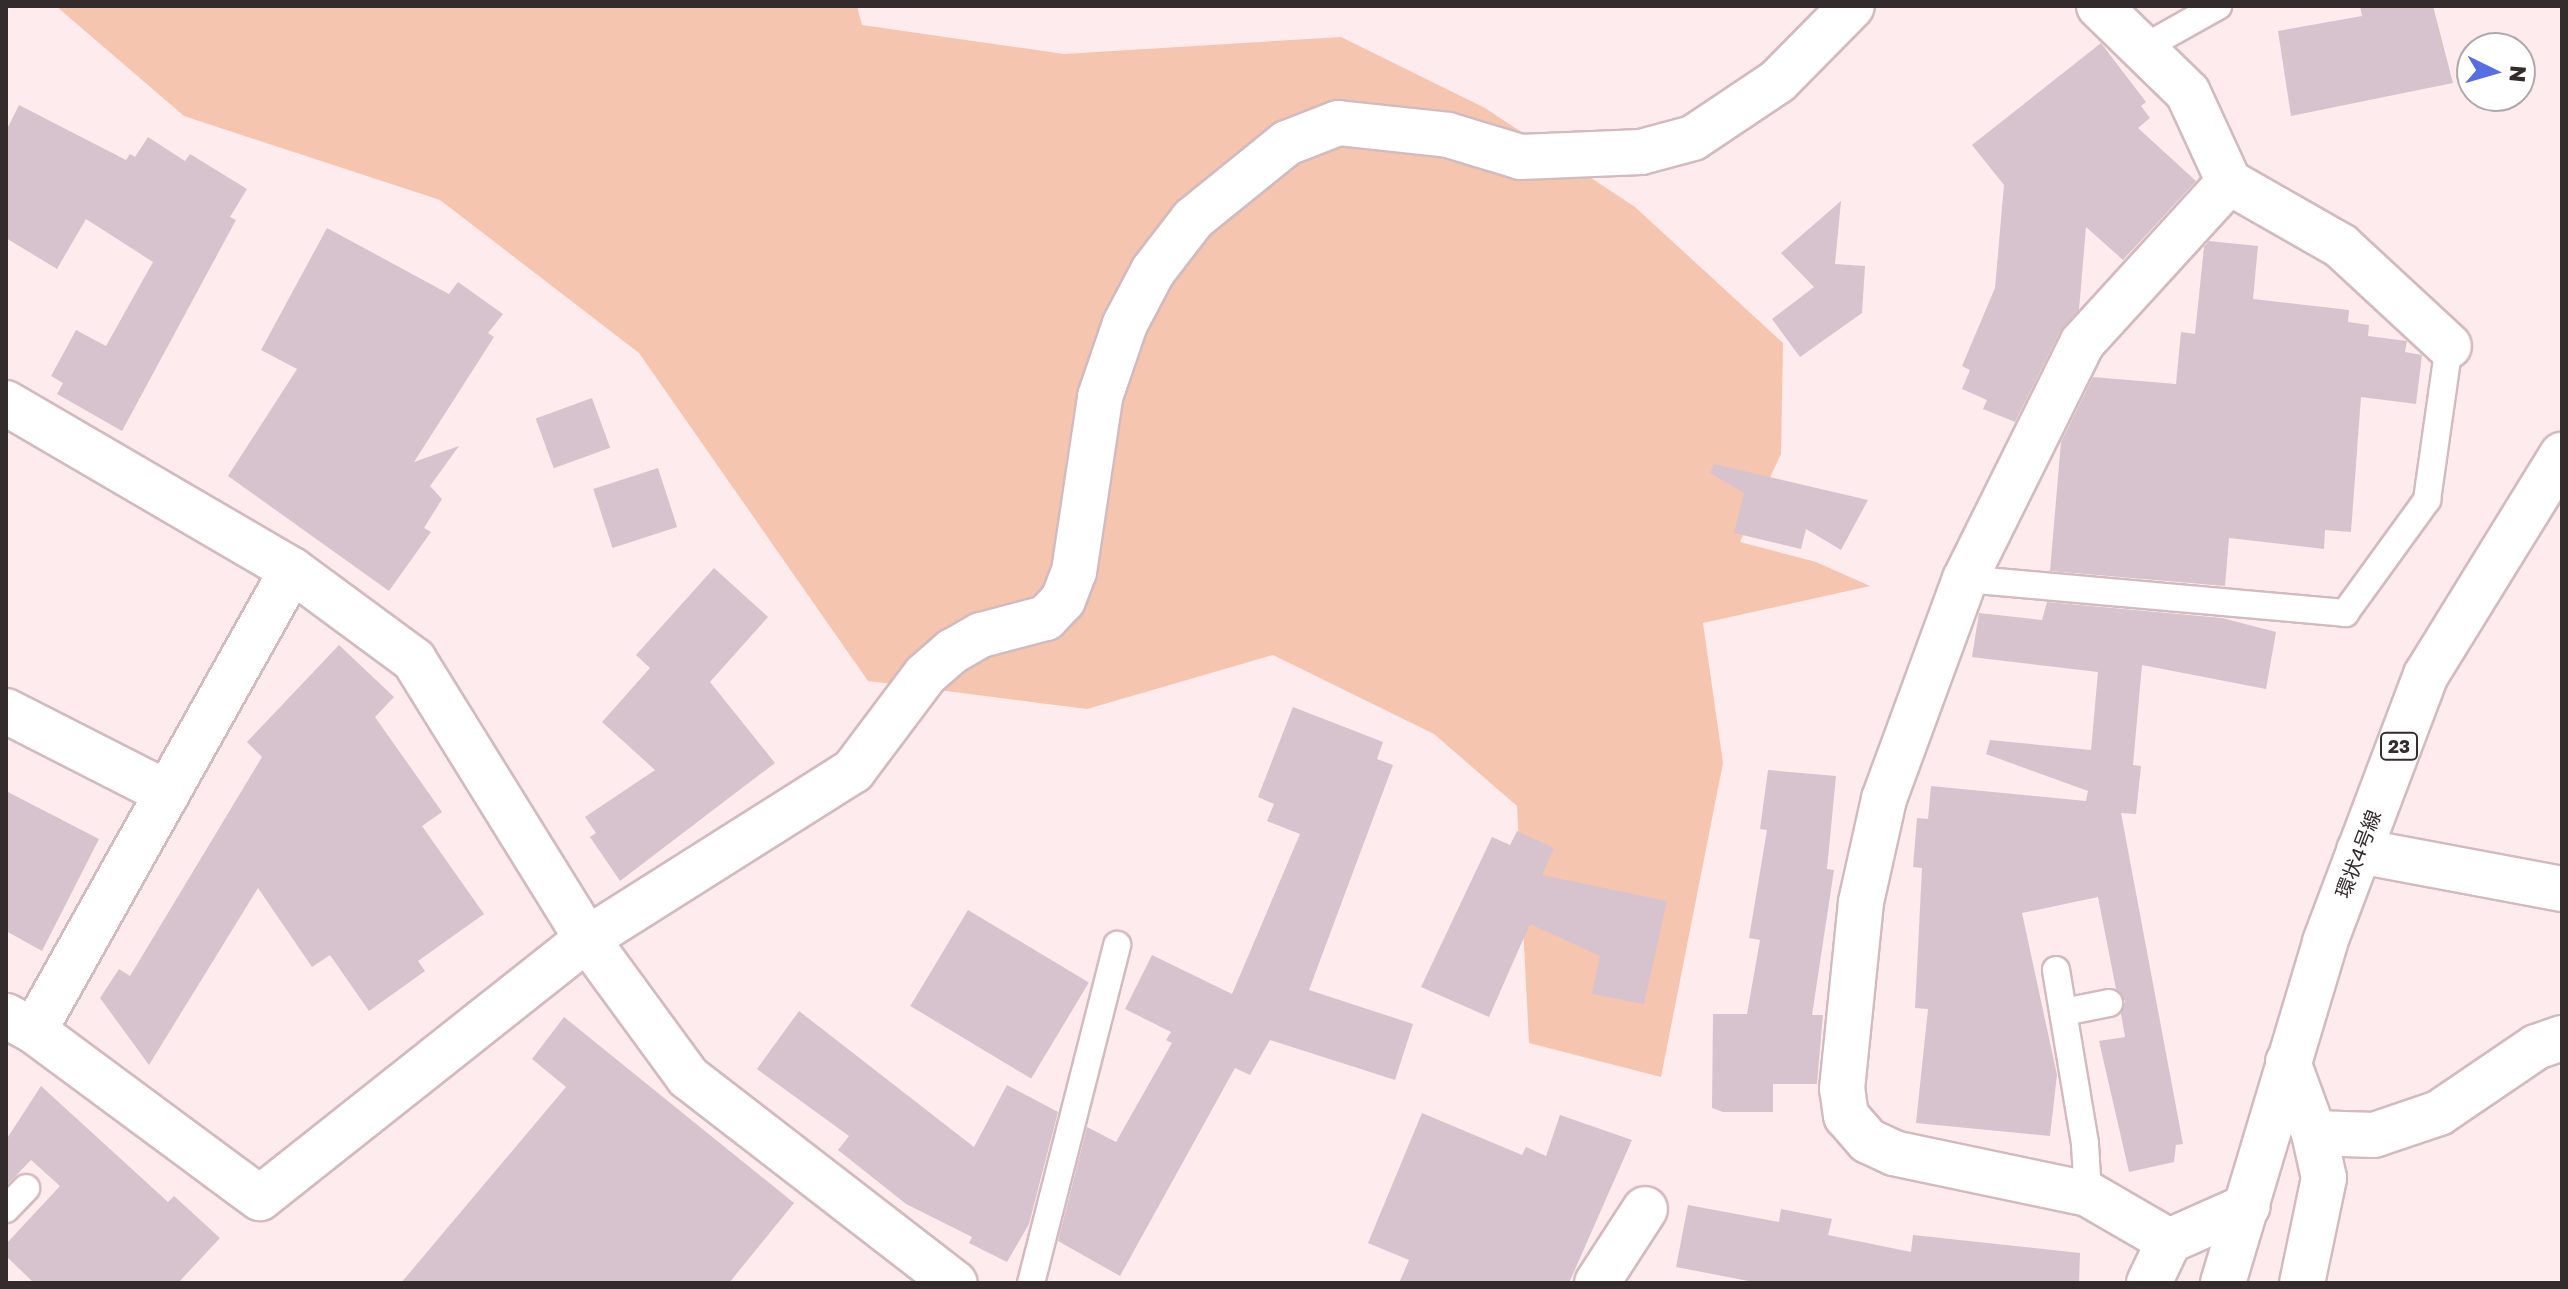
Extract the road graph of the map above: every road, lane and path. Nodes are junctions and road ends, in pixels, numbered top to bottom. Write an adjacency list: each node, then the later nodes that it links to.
1 (1852, 6): 15 (street)
2 (2099, 6): 4 (street)
3 (2218, 6): 4 (lane)
4 (2145, 47): 5 (street)
5 (2229, 182): 6 (street); 10 (street)
6 (2449, 346): 10 (lane)
7 (6, 403): 9 (street)
8 (2562, 455): 13 (street, 環状4号線 / 23)
9 (292, 570): 12 (street); 15 (street)
10 (1965, 579): 25 (street)
11 (6, 711): 12 (street)
12 (167, 793): 20 (street)
13 (2359, 851): 14 (street); 22 (street, 環状4号線 / 23)
14 (2562, 889)
15 (587, 939): 20 (street); 30 (street)
16 (1117, 945): 31 (lane)
17 (2056, 970): 19 (lane)
18 (2109, 1003): 19 (lane)
19 (2064, 1012): 25 (lane)
20 (20, 1024)
21 (2562, 1038): 23 (street)
22 (2288, 1062): 23 (street); 26 (street, 環状4号線 / 23)
23 (2314, 1133): 35 (street)
24 (26, 1188): 27 (lane)
25 (2088, 1194): 29 (street)
26 (2248, 1206): 29 (street); 34 (street, 環状4号線 / 23)
27 (6, 1209)
28 (1645, 1209): 32 (street)
29 (2169, 1241): 33 (street)
30 (955, 1283)
31 (1031, 1283)
32 (1597, 1283)
33 (2149, 1283)
34 (2223, 1283)
35 (2302, 1283)

